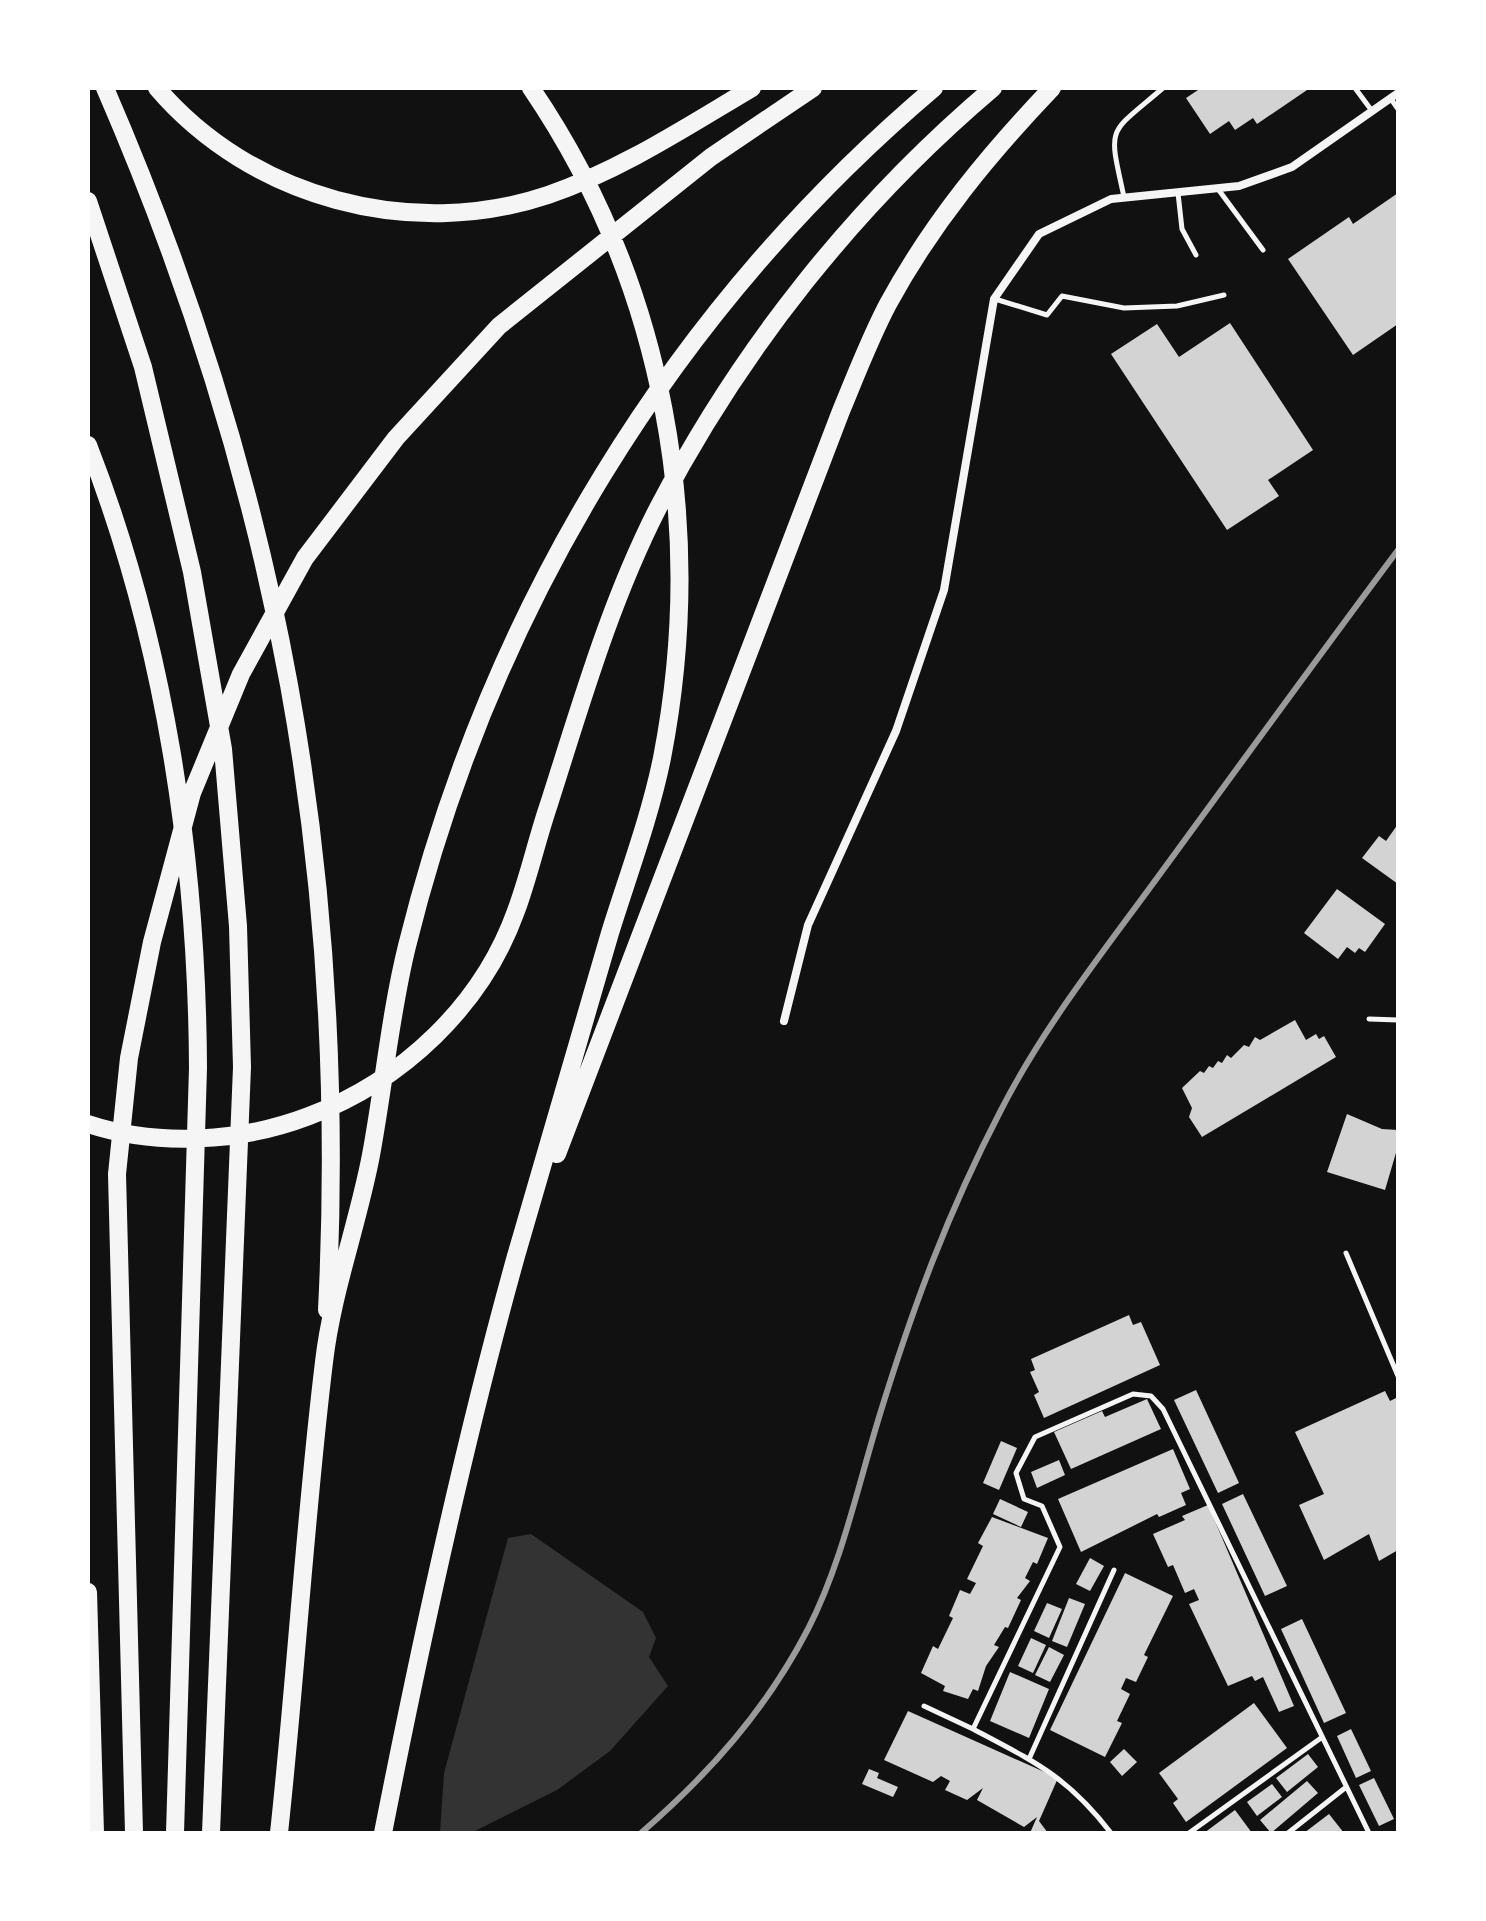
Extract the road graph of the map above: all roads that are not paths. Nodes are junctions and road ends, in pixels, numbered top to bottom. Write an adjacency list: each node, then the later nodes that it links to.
1 (105, 88): 29 (highway)
2 (157, 88): 3 (highway)
3 (752, 88)
4 (813, 88): 39 (highway)
5 (934, 88): 29 (highway)
6 (993, 88): 26 (highway)
7 (1052, 88): 28 (highway)
8 (1163, 88): 16 (lane)
9 (1355, 88): 13 (lane)
10 (536, 94): 28 (highway)
11 (1394, 96): 12 (lane); 13 (street)
12 (1398, 109)
13 (1372, 111): 14 (street)
14 (1218, 189): 15 (street); 18 (lane)
15 (1178, 193): 16 (street); 19 (lane)
16 (1124, 198): 21 (street)
17 (88, 201): 41 (highway)
18 (1263, 250)
19 (1196, 255)
20 (1224, 295): 21 (lane)
21 (994, 299): 25 (street)
22 (88, 445): 40 (highway)
23 (1369, 1019): 24 (lane)
24 (1398, 1020)
25 (784, 1021)
26 (88, 1124)
27 (1346, 1253): 30 (lane)
28 (515, 1261): 43 (highway)
29 (324, 1356): 42 (highway)
30 (1398, 1376)
31 (1114, 1570): 36 (lane)
32 (88, 1592): 38 (highway)
33 (924, 1706): 34 (lane)
34 (973, 1729): 35 (lane); 36 (lane)
35 (1321, 1738): 37 (lane); 45 (lane)
36 (1029, 1759): 44 (lane)
37 (1345, 1788): 46 (lane); 47 (lane)
38 (95, 1833)
39 (134, 1833)
40 (175, 1833)
41 (211, 1833)
42 (279, 1833)
43 (383, 1833)
44 (1111, 1833)
45 (1189, 1833)
46 (1288, 1833)
47 (1369, 1833)

